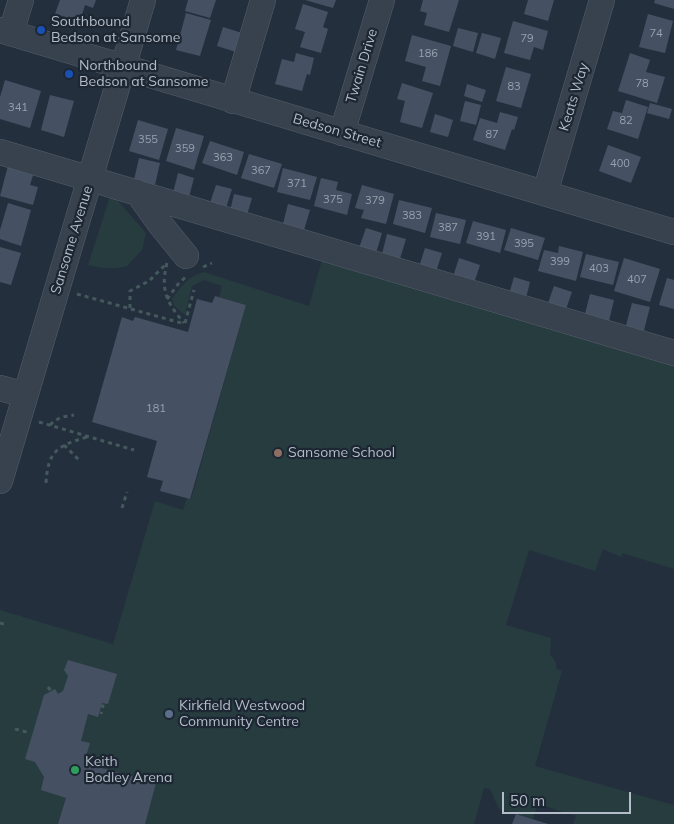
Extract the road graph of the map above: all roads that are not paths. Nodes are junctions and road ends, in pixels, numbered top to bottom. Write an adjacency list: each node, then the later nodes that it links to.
1 (21, 0): 6 (street)
2 (143, 0): 7 (street, Sansome Avenue)
3 (263, 0): 8 (street)
4 (382, 0): 9 (street, Twain Drive)
5 (602, 0): 13 (street, Keats Way)
6 (5, 32): 7 (street, Bedson Street)
7 (123, 67): 8 (street, Bedson Street); 11 (street, Sansome Avenue)
8 (234, 101): 9 (street, Bedson Street)
9 (342, 133): 13 (street, Bedson Street)
10 (0, 152): 11 (street)
11 (90, 178): 12 (street); 18 (street, Sansome Avenue)
12 (137, 192): 15 (street); 16 (street)
13 (545, 193): 14 (street, Bedson Street)
14 (674, 232)
15 (186, 256)
16 (674, 353)
17 (0, 388): 18 (street)
18 (22, 406): 19 (street, Sansome Avenue)
19 (0, 481)

